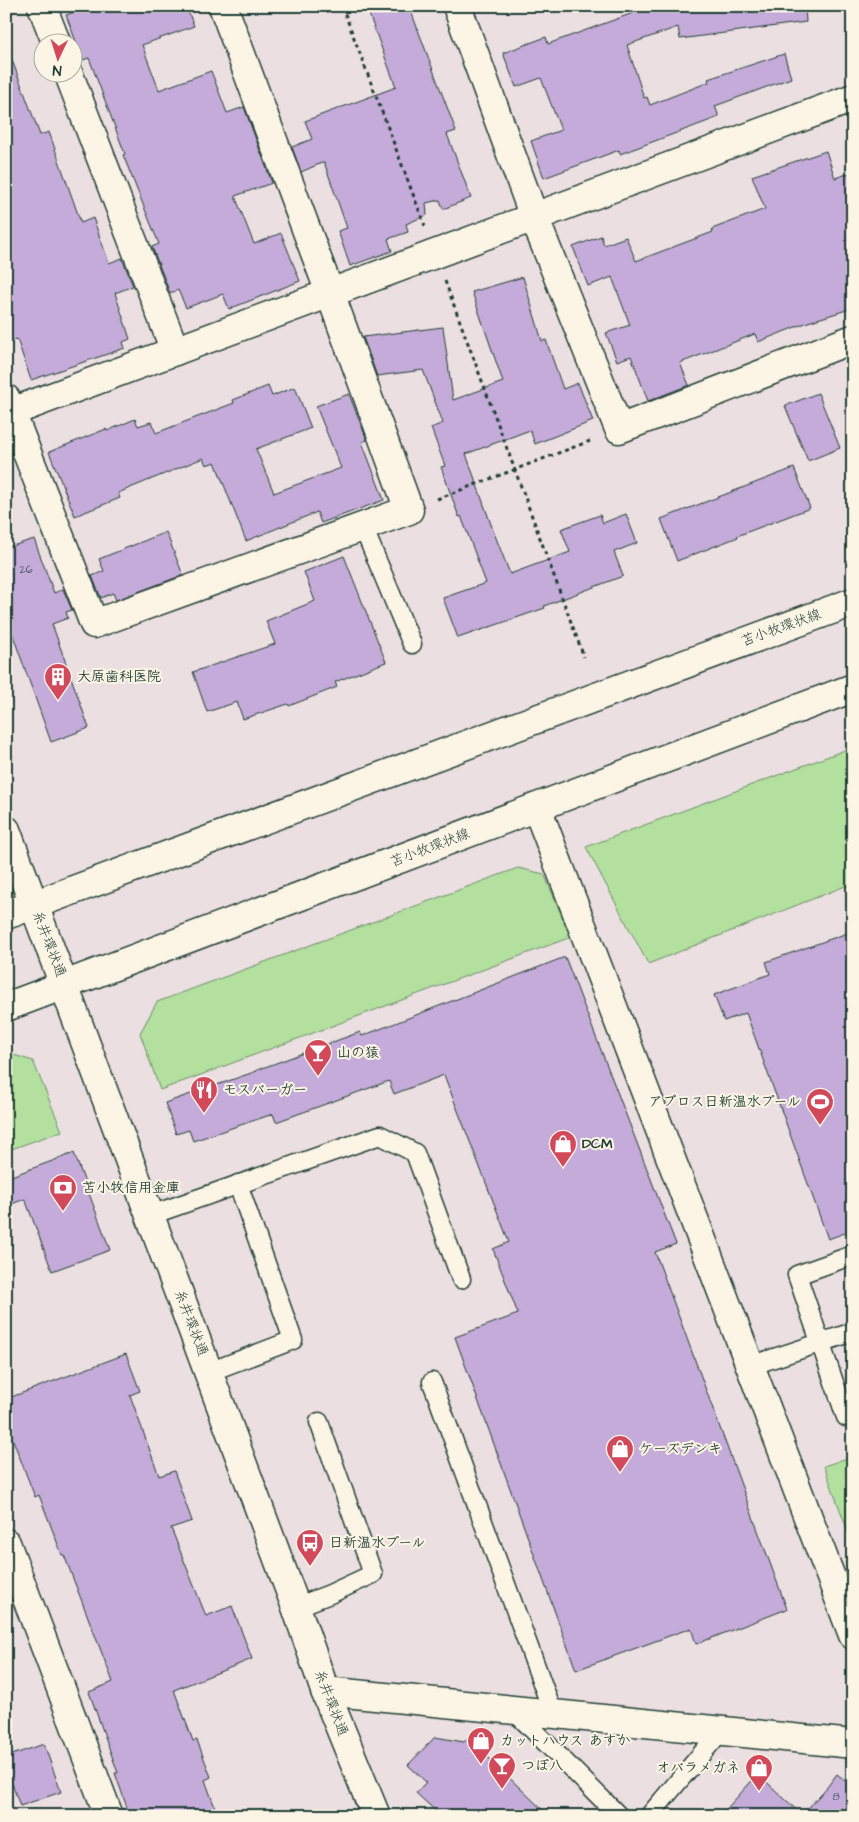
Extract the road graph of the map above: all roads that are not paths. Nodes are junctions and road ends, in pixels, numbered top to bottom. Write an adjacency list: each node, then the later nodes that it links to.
1 (42, 6): 4 (street)
2 (223, 6): 8 (street)
3 (458, 6): 7 (street)
4 (52, 32)
5 (72, 82): 10 (street)
6 (853, 98): 7 (street)
7 (534, 217): 8 (street); 9 (street)
8 (330, 293): 10 (street); 12 (street)
9 (853, 339)
10 (175, 351): 11 (street)
11 (8, 409): 12 (street)
12 (363, 527): 14 (lane)
13 (853, 602): 18 (street, 苫小牧環状線)
14 (412, 644)
15 (853, 688): 16 (street, 苫小牧環状線)
16 (537, 808): 20 (street, 苫小牧環状線); 28 (street)
17 (6, 830): 18 (street, 糸井環状通)
18 (35, 904): 19 (street, 苫小牧環状線); 20 (street, 糸井環状通)
19 (6, 915)
20 (65, 985): 21 (street, 苫小牧環状線); 23 (street, 糸井環状通)
21 (6, 1007)
22 (238, 1184): 23 (lane); 25 (lane); 29 (lane)
23 (150, 1215): 29 (street, 糸井環状通)
24 (853, 1255): 27 (lane)
25 (461, 1279)
26 (853, 1332): 27 (lane)
27 (820, 1343): 28 (lane); 31 (lane)
28 (750, 1366): 35 (street)
29 (209, 1372): 34 (street, 糸井環状通)
30 (432, 1382): 38 (lane)
31 (853, 1415)
32 (319, 1422): 34 (lane)
33 (6, 1543): 41 (street)
34 (296, 1606): 36 (street, 糸井環状通)
35 (853, 1635)
36 (325, 1691): 37 (street); 42 (street, 糸井環状通)
37 (513, 1710): 38 (street); 43 (lane)
38 (553, 1713): 39 (street)
39 (721, 1731): 40 (street); 44 (lane)
40 (853, 1744)
41 (109, 1816)
42 (376, 1816)
43 (619, 1816)
44 (649, 1816)

